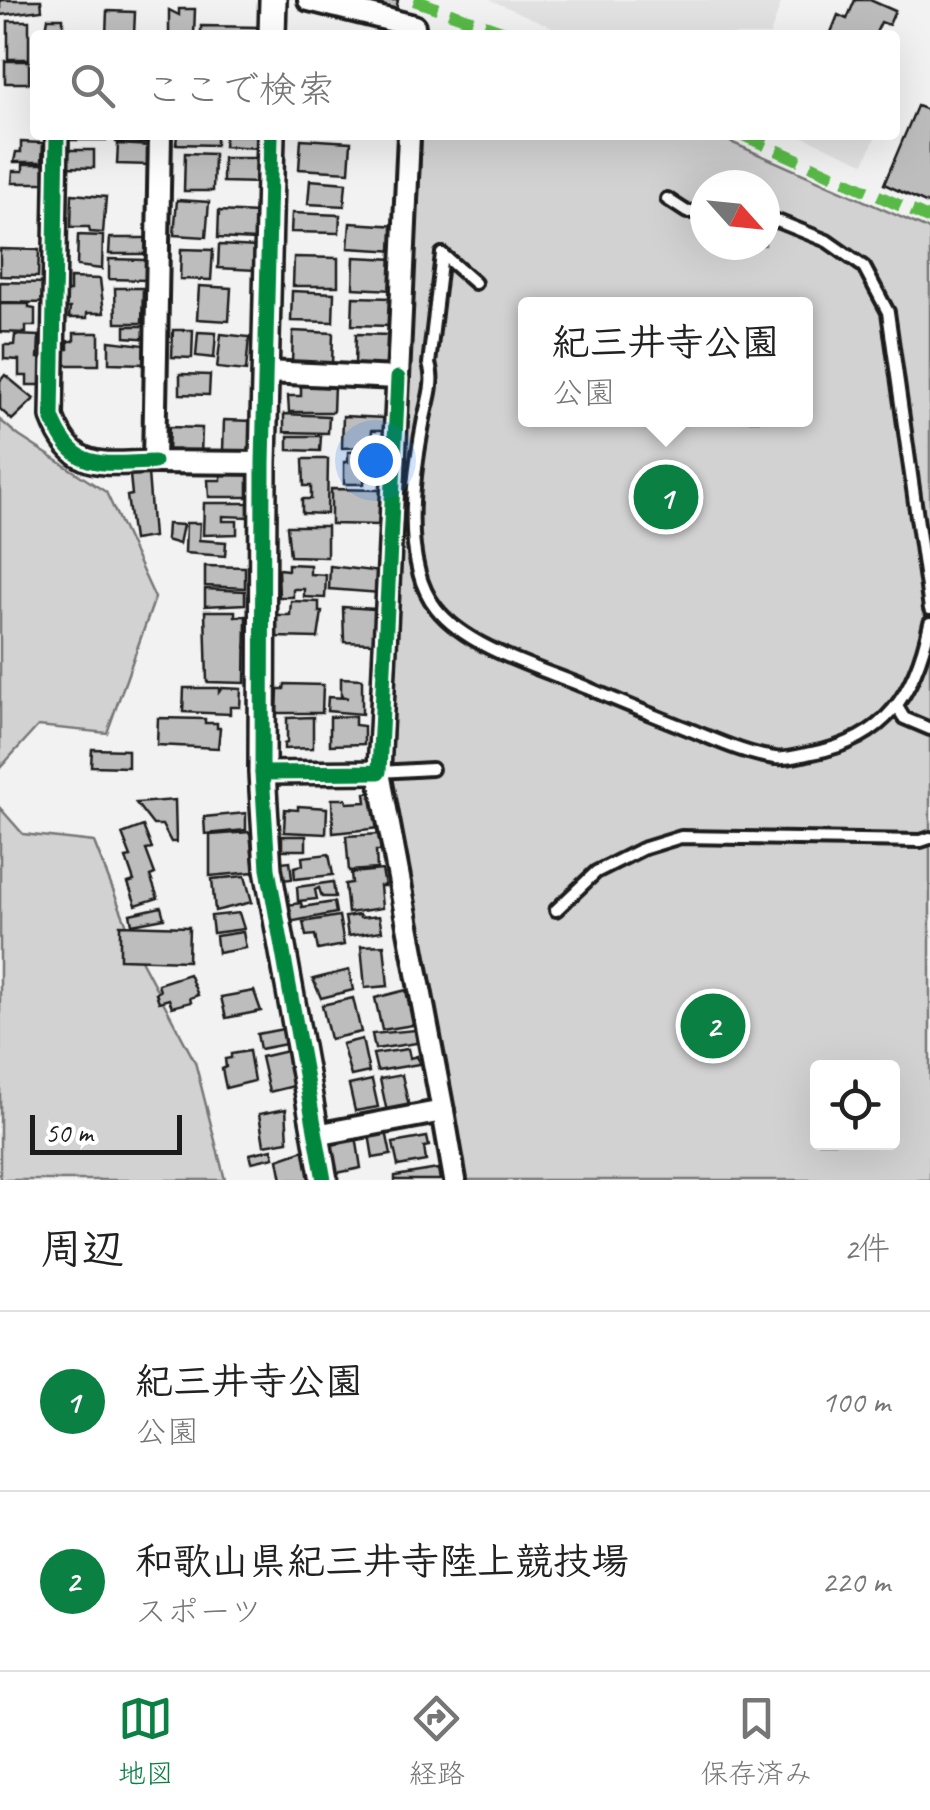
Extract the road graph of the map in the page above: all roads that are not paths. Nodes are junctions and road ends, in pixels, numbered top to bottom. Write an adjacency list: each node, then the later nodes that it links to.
1 (273, 0): 3 (street)
2 (309, 0): 4 (street)
3 (272, 30)
4 (414, 30)
5 (58, 140): 15 (street)
6 (160, 140): 15 (street)
7 (271, 140): 13 (street)
8 (409, 140): 14 (street)
9 (667, 199): 10 (lane)
10 (690, 212)
11 (780, 222): 17 (lane)
12 (476, 283): 20 (lane)
13 (266, 372): 14 (street); 16 (street)
14 (398, 378): 23 (street)
15 (154, 462): 16 (street)
16 (263, 463): 24 (street)
17 (928, 576): 18 (lane)
18 (930, 609)
19 (930, 623): 20 (lane)
20 (898, 708): 21 (lane)
21 (930, 729)
22 (432, 769): 23 (lane)
23 (379, 772): 24 (street); 27 (street)
24 (262, 773): 28 (street)
25 (930, 838): 26 (lane)
26 (556, 910)
27 (443, 1111): 28 (street); 30 (street)
28 (316, 1134): 29 (street)
29 (324, 1180)
30 (456, 1180)

